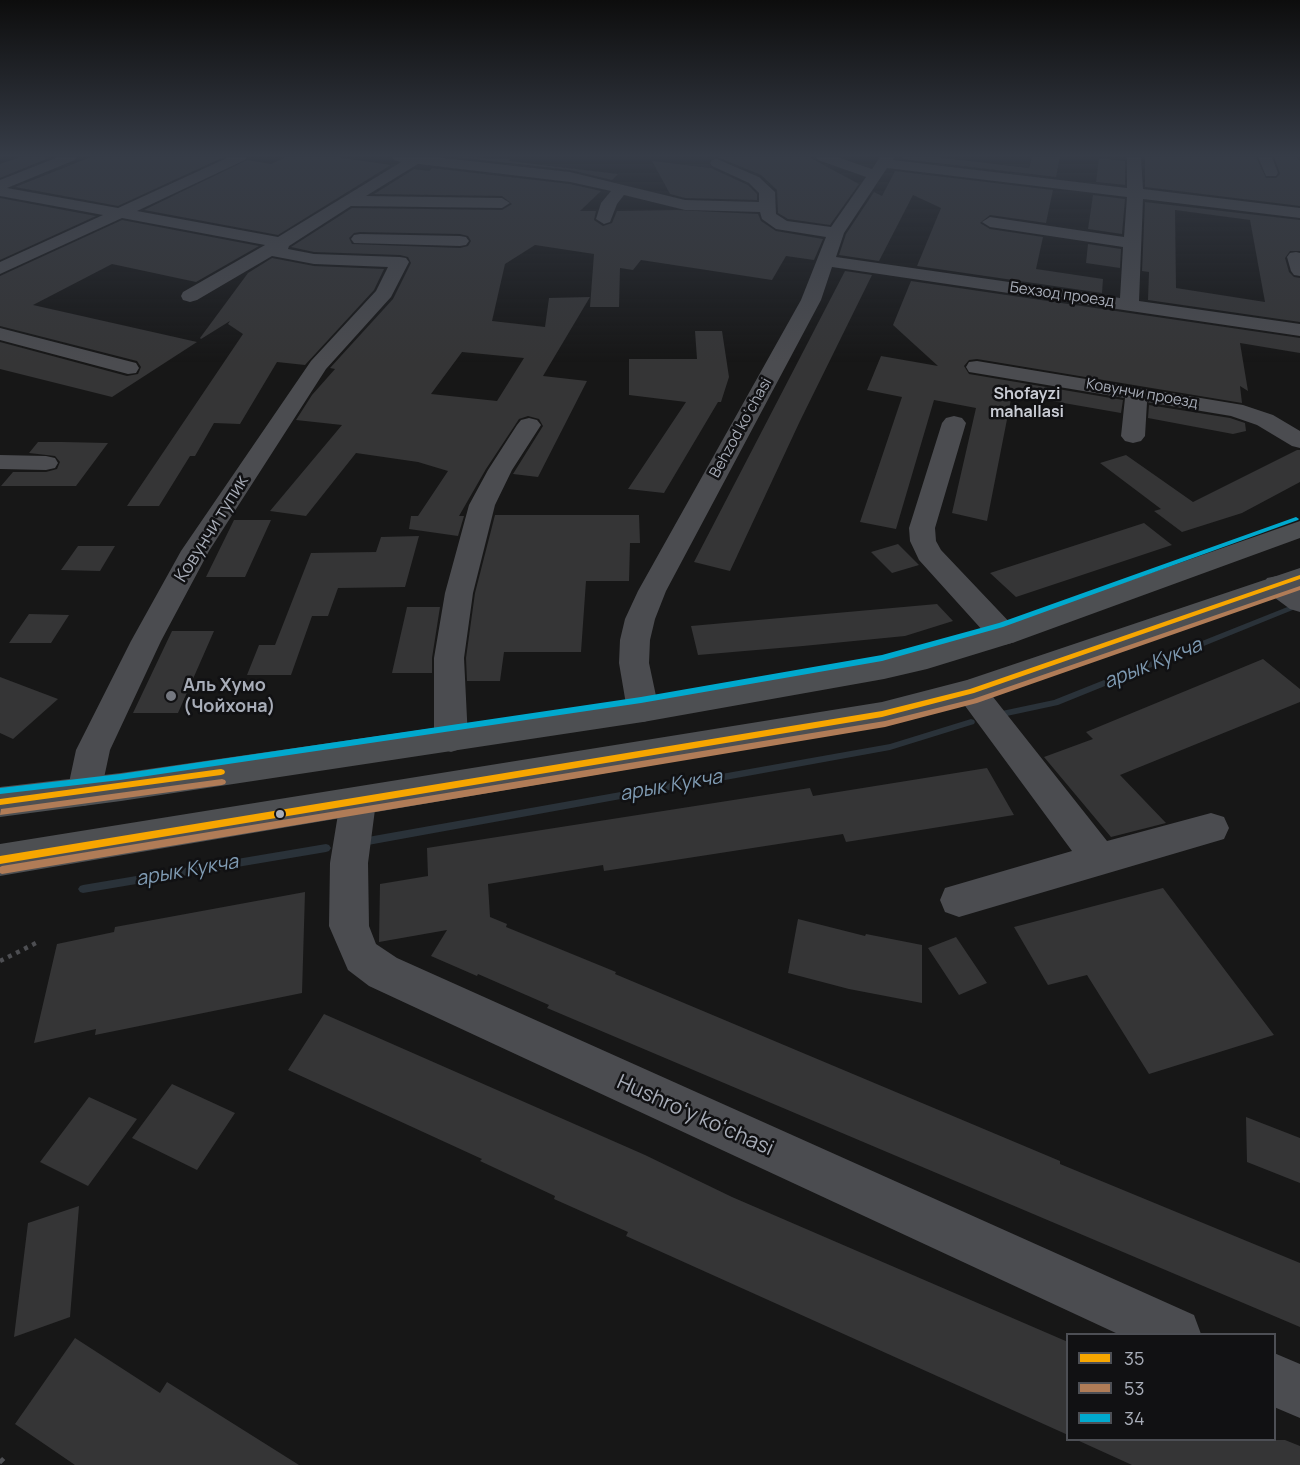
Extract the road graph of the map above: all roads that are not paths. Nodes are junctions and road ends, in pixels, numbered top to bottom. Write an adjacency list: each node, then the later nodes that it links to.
1 (92, 225): 15 (street)
2 (203, 225): 9 (street)
3 (309, 225): 9 (street)
4 (784, 225): 8 (street)
5 (841, 225): 8 (street, Behzod ko‘chasi)
6 (1013, 225): 13 (street)
7 (1133, 225): 13 (street)
8 (836, 233): 14 (street, Behzod ko‘chasi)
9 (287, 239): 10 (street); 16 (street); 37 (street, Ковунчи тупик)
10 (325, 239)
11 (347, 239): 12 (street)
12 (460, 241)
13 (1132, 243): 17 (street)
14 (825, 261): 17 (street, Бехзод проезд); 35 (street, Behzod ko‘chasi)
15 (0, 269)
16 (190, 296)
17 (1129, 304): 18 (street, Бехзод проезд)
18 (1300, 330)
19 (0, 334): 21 (street)
20 (977, 367): 22 (street, Ковунчи проезд)
21 (128, 368)
22 (1137, 393): 25 (street); 26 (street, Ковунчи проезд)
23 (954, 423): 32 (street)
24 (529, 425): 36 (street)
25 (1133, 436)
26 (1300, 441)
27 (0, 462): 28 (street)
28 (46, 463)
29 (1300, 529): 31 (main road)
30 (1293, 591): 33 (main road)
31 (1071, 611): 32 (main road); 33 (main road)
32 (1004, 634): 35 (main road)
33 (1107, 645): 34 (main road)
34 (971, 691): 39 (main road); 41 (street)
35 (643, 710): 36 (main road)
36 (451, 739): 37 (main road)
37 (84, 792): 38 (main road)
38 (0, 802)
39 (358, 802): 42 (main road); 44 (street, Hushroʻy koʻchasi)
40 (1211, 828): 41 (street)
41 (1099, 859): 43 (street)
42 (0, 860)
43 (959, 900)
44 (1171, 1333)
45 (1276, 1380): 46 (street)
46 (1300, 1391)

